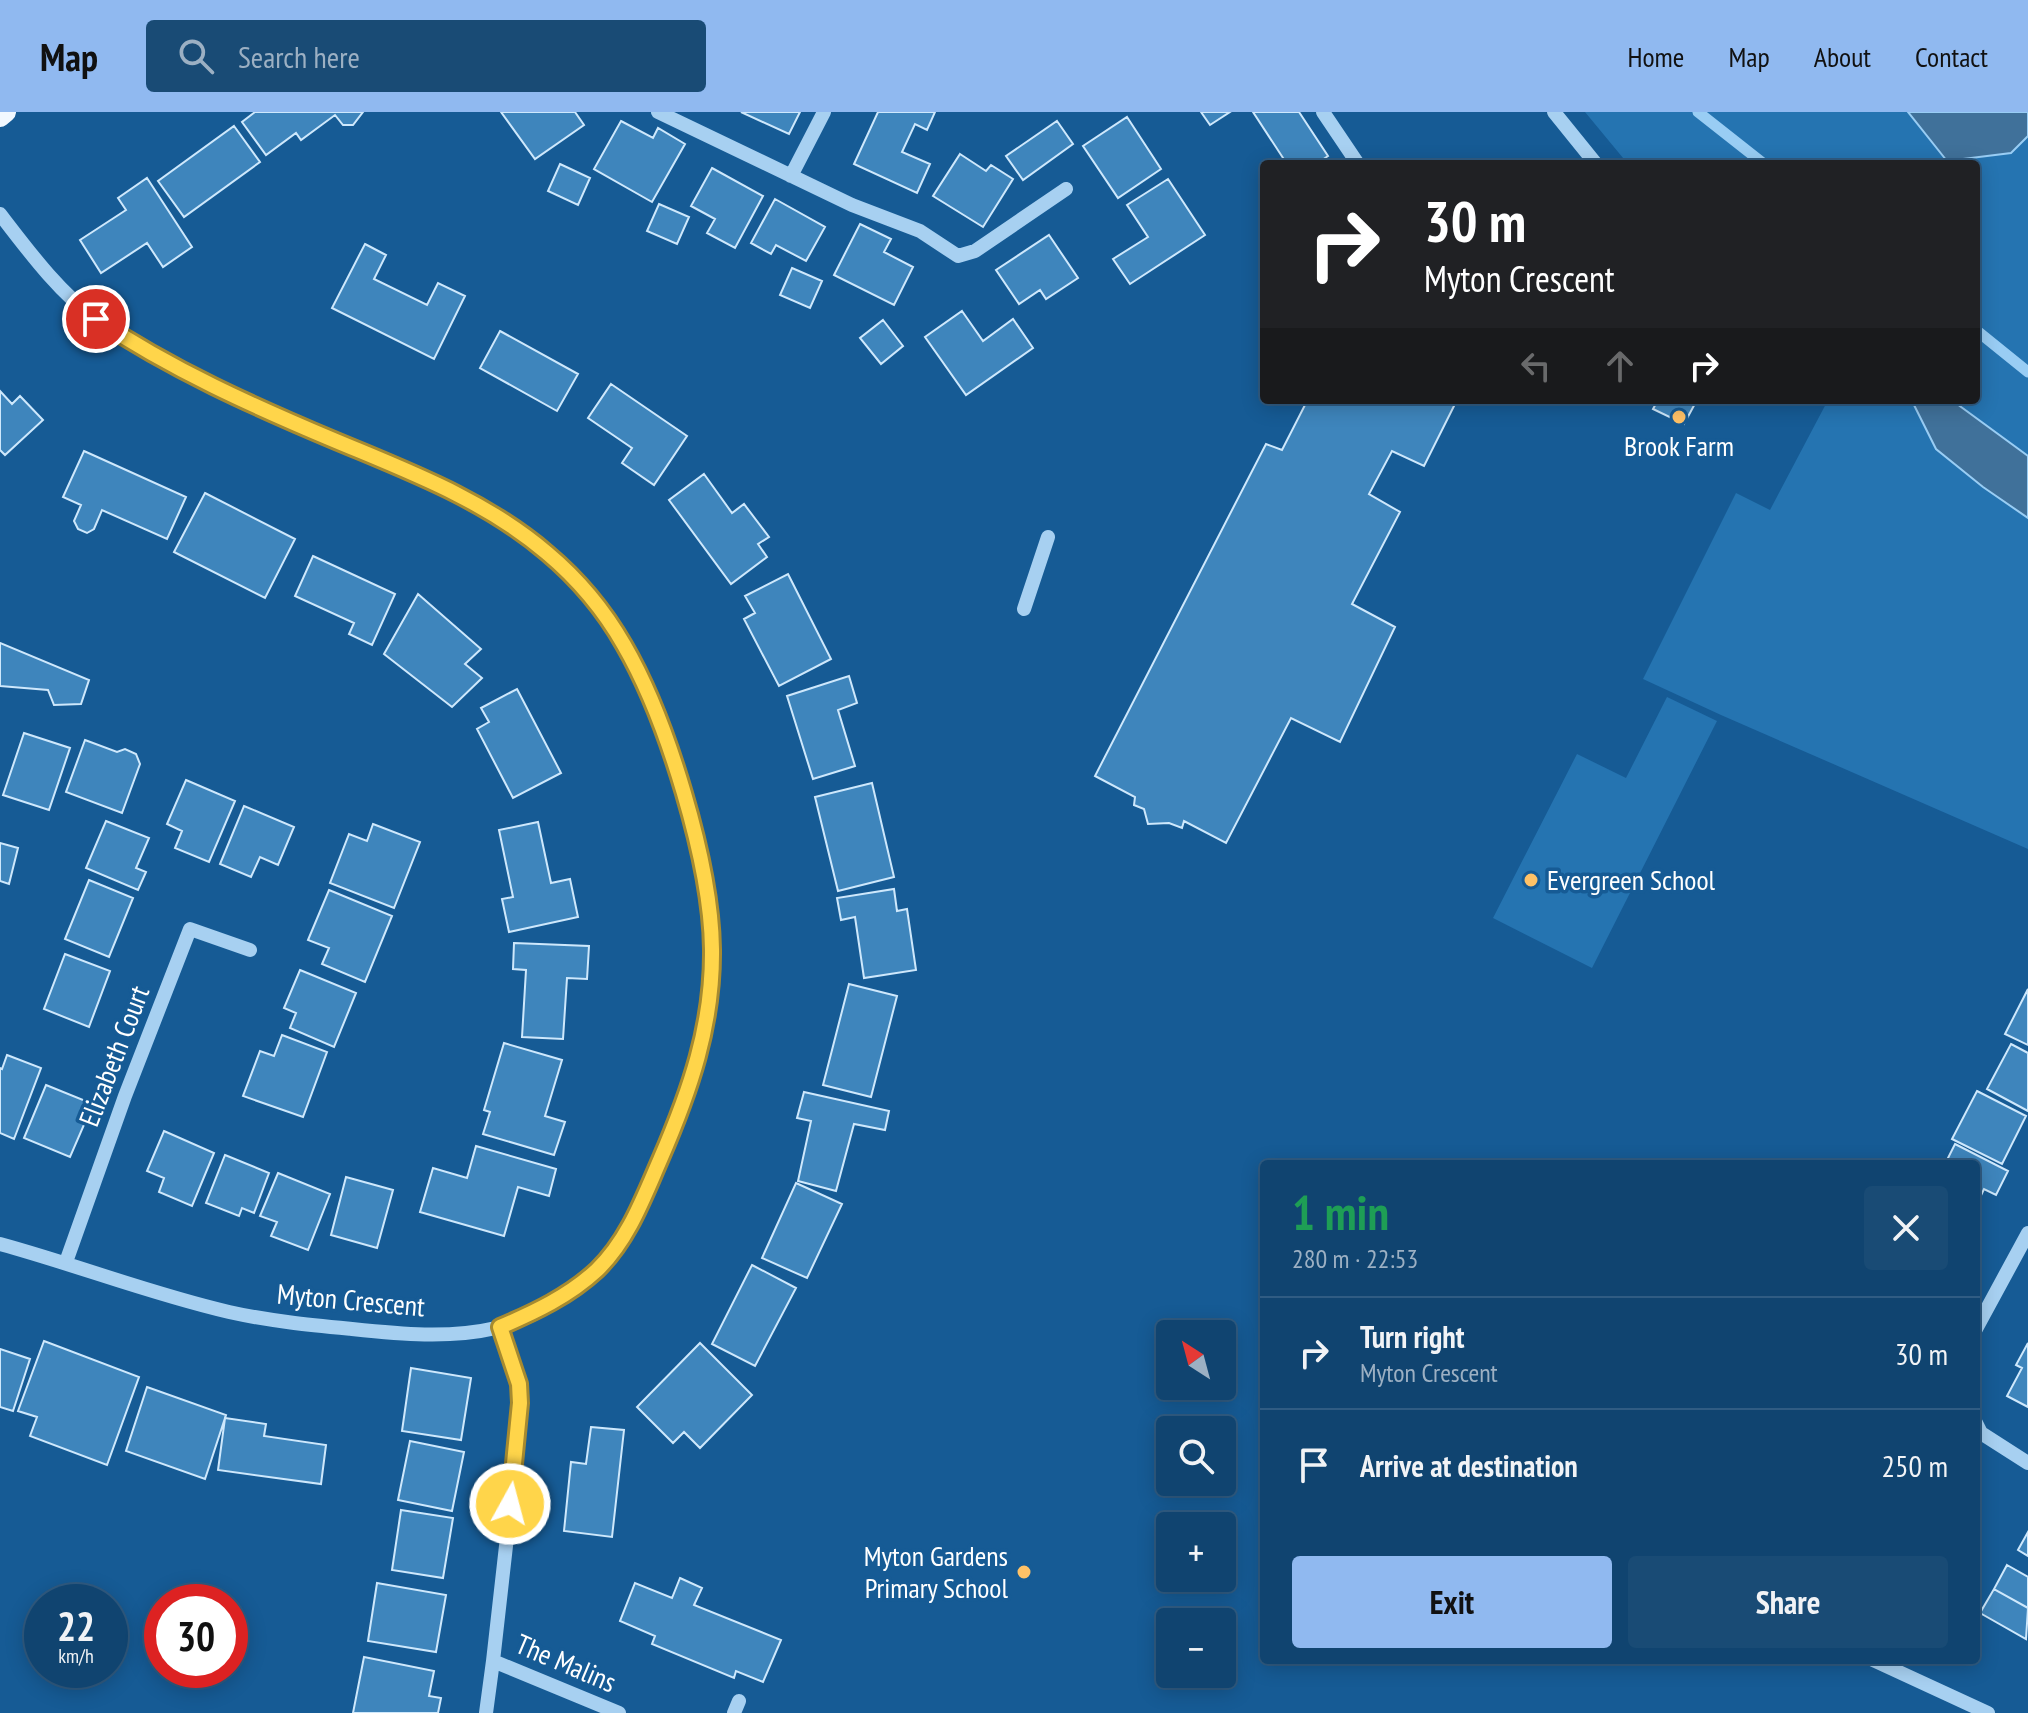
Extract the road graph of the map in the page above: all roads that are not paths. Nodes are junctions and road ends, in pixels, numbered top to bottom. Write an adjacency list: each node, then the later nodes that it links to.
1 (6, 112): 6 (main road)
2 (658, 112): 9 (street)
3 (824, 112): 9 (street)
4 (1323, 112): 7 (street)
5 (1554, 112): 8 (street)
6 (0, 117)
7 (1356, 160)
8 (1593, 160)
9 (791, 176): 10 (street)
10 (1066, 189)
11 (0, 214): 19 (street, Myton Crescent)
12 (1048, 537): 13 (street)
13 (1024, 609)
14 (250, 950): 17 (street, Elizabeth Court)
15 (2028, 1233): 18 (street)
16 (0, 1244): 17 (street, Myton Crescent)
17 (66, 1262): 19 (street, Myton Crescent)
18 (1980, 1322)
19 (500, 1327): 22 (street, The Malins)
20 (1980, 1431): 21 (street)
21 (2028, 1463)
22 (493, 1661): 24 (street, The Malins); 25 (street, The Malins)
23 (1882, 1664): 26 (street)
24 (486, 1713)
25 (619, 1713)
26 (1988, 1713)

